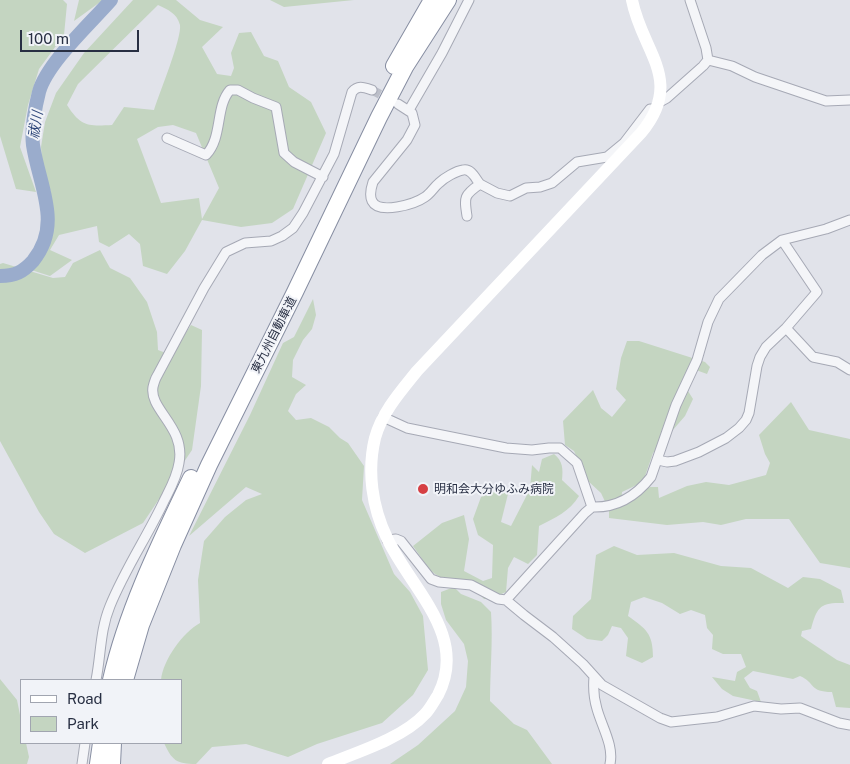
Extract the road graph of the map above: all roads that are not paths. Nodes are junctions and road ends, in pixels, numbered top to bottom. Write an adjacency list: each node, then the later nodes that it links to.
1 (432, 0): 27 (highway, 東九州自動車道)
2 (448, 0): 28 (highway, 東九州自動車道)
3 (468, 0): 11 (street)
4 (632, 0): 10 (street)
5 (690, 0): 6 (street)
6 (708, 60): 8 (street); 10 (street)
7 (372, 90): 13 (street)
8 (850, 100)
9 (398, 104): 11 (street)
10 (657, 106): 14 (street); 20 (street)
11 (409, 110): 14 (street)
12 (167, 138): 13 (street)
13 (323, 177): 26 (street)
14 (480, 184): 15 (street)
15 (467, 216)
16 (850, 220): 17 (street)
17 (782, 240): 18 (street); 21 (street)
18 (786, 328): 19 (street); 21 (street)
19 (850, 370)
20 (383, 417): 22 (street); 23 (street)
21 (658, 460): 22 (street)
22 (592, 507): 24 (street)
23 (387, 540): 24 (street); 36 (street)
24 (506, 600): 25 (street)
25 (594, 677): 29 (street); 37 (street)
26 (96, 679)
27 (111, 679)
28 (125, 679)
29 (850, 725)
30 (85, 744): 33 (street)
31 (101, 744): 34 (highway)
32 (113, 744): 35 (highway)
33 (82, 764)
34 (98, 764)
35 (112, 764)
36 (328, 764)
37 (610, 764)

